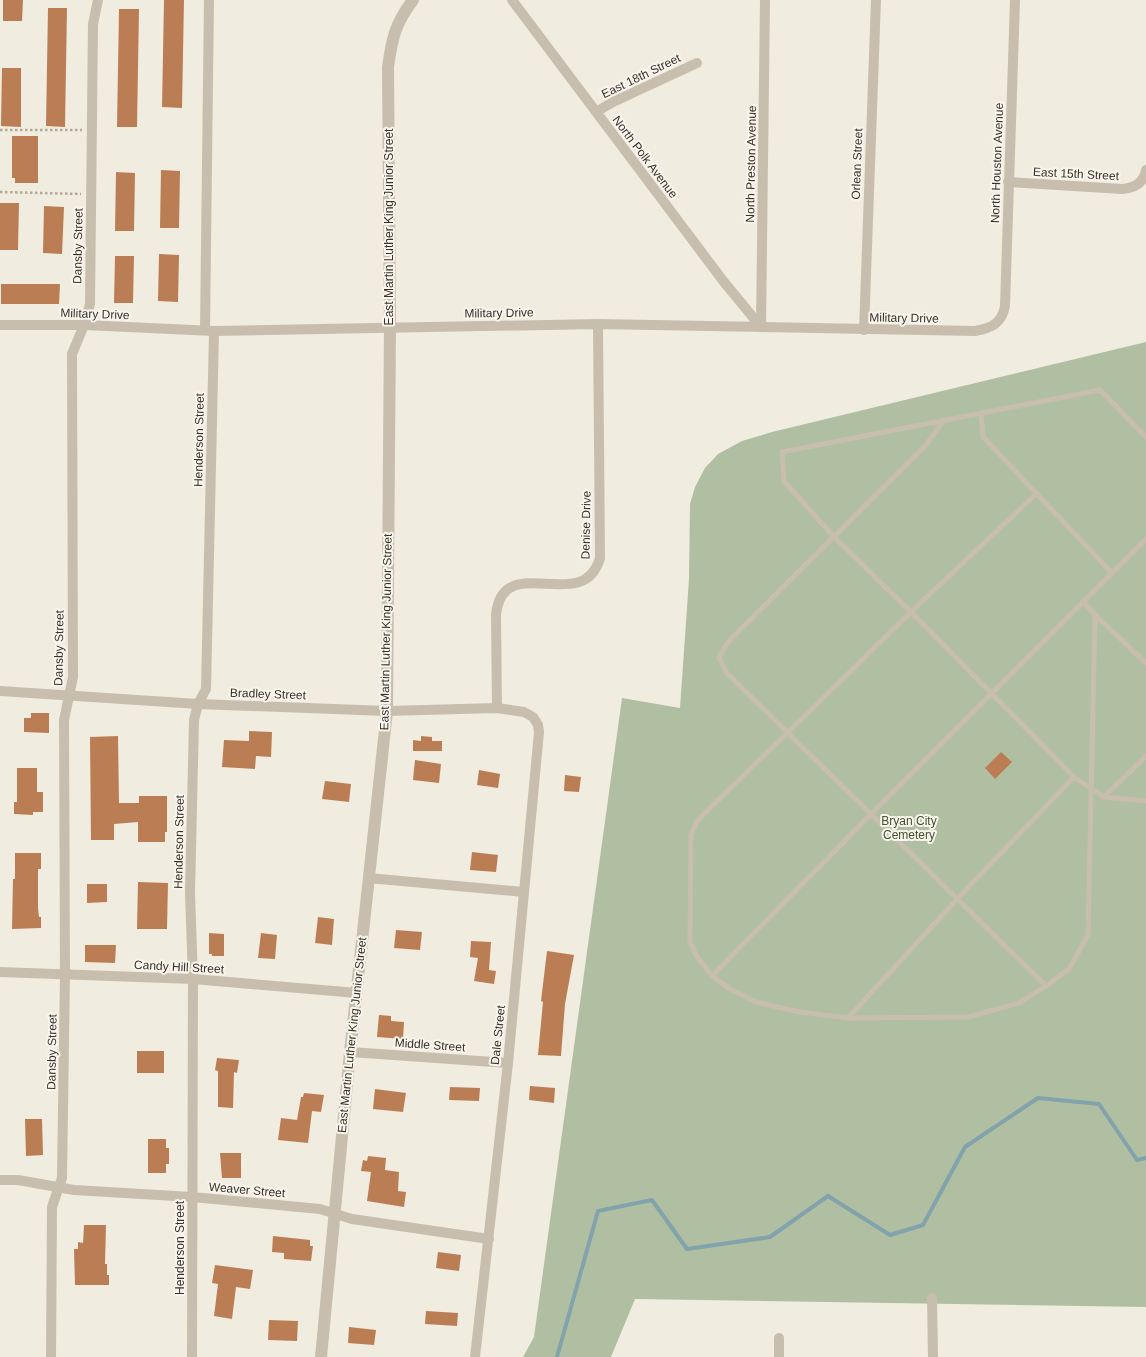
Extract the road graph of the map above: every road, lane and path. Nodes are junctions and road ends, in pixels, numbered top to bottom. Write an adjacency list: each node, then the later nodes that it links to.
1 (98, 0): 19 (street, Dansby Street)
2 (209, 0): 22 (street, Henderson Street)
3 (413, 0): 20 (street, East Martin Luther King Junior Street)
4 (512, 0): 9 (street, North Polk Avenue)
5 (765, 0): 21 (street, North Preston Avenue)
6 (876, 0): 23 (street, Orlean Street)
7 (1015, 0): 13 (street, North Houston Avenue)
8 (697, 63): 9 (street, East 18th Street)
9 (596, 112): 21 (street, North Polk Avenue)
10 (0, 130): 11 (path)
11 (82, 130)
12 (1146, 170): 13 (street, East 15th Street)
13 (1008, 182): 17 (street, North Houston Avenue)
14 (0, 192): 15 (path)
15 (80, 194)
16 (598, 324): 20 (street, Military Drive); 21 (street, Military Drive); 39 (street, Denise Drive)
17 (997, 324): 23 (street, Military Drive)
18 (0, 325): 19 (street, Military Drive)
19 (84, 325): 22 (street, Military Drive); 37 (street, Dansby Street)
20 (390, 326): 22 (street, Military Drive); 40 (street, East Martin Luther King Junior Street)
21 (762, 327): 23 (street, Military Drive)
22 (210, 330): 38 (street, Henderson Street)
23 (864, 330)
24 (981, 413): 25 (lane); 26 (lane); 27 (lane)
25 (943, 421): 28 (lane); 28 (lane)
26 (1146, 436)
27 (1037, 493): 30 (lane); 32 (lane)
28 (833, 536): 32 (lane); 42 (lane)
29 (1146, 539): 30 (lane)
30 (1112, 573): 31 (lane)
31 (1083, 601): 33 (lane); 36 (lane)
32 (911, 612): 36 (lane); 42 (lane)
33 (1094, 615): 34 (lane); 45 (lane)
34 (1146, 663)
35 (0, 692): 37 (street, Bradley Street)
36 (991, 694): 44 (lane); 48 (lane)
37 (70, 696): 38 (street, Bradley Street); 53 (street, Dansby Street)
38 (198, 704): 40 (street, Bradley Street); 55 (street, Henderson Street)
39 (496, 708): 40 (street, Bradley Street); 41 (street, Bradley Street)
40 (387, 711): 49 (street, East Martin Luther King Junior Street)
41 (533, 717): 50 (street, Dale Street)
42 (788, 732): 48 (lane); 54 (lane)
43 (1146, 756): 46 (lane)
44 (1074, 777): 45 (lane); 51 (lane)
45 (1091, 789): 46 (lane); 56 (lane)
46 (1104, 797): 47 (lane)
47 (1146, 801)
48 (871, 814): 51 (lane); 54 (lane)
49 (368, 878): 50 (street); 57 (street, East Martin Luther King Junior Street)
50 (524, 892): 60 (street, Dale Street)
51 (958, 898): 56 (lane); 58 (lane)
52 (0, 972): 53 (street, Candy Hill Street)
53 (65, 974): 55 (street, Candy Hill Street); 62 (street, Dansby Street)
54 (712, 976): 58 (lane)
55 (193, 979): 57 (street, Candy Hill Street); 63 (street, Henderson Street)
56 (1046, 986): 58 (lane)
57 (357, 994): 59 (street, East Martin Luther King Junior Street)
58 (848, 1018)
59 (350, 1052): 60 (street, Middle Street); 64 (street, East Martin Luther King Junior Street)
60 (508, 1063): 65 (street, Dale Street)
61 (0, 1180): 62 (street, Weaver Street)
62 (59, 1188): 63 (street, Weaver Street); 68 (street, Dansby Street)
63 (192, 1197): 64 (street, Weaver Street); 69 (street, Henderson Street)
64 (335, 1214): 65 (street, Weaver Street); 70 (street, East Martin Luther King Junior Street)
65 (489, 1239): 71 (street, Dale Street)
66 (932, 1298): 73 (street)
67 (779, 1338): 72 (street)
68 (51, 1357)
69 (192, 1357)
70 (320, 1357)
71 (475, 1357)
72 (779, 1357)
73 (933, 1357)

